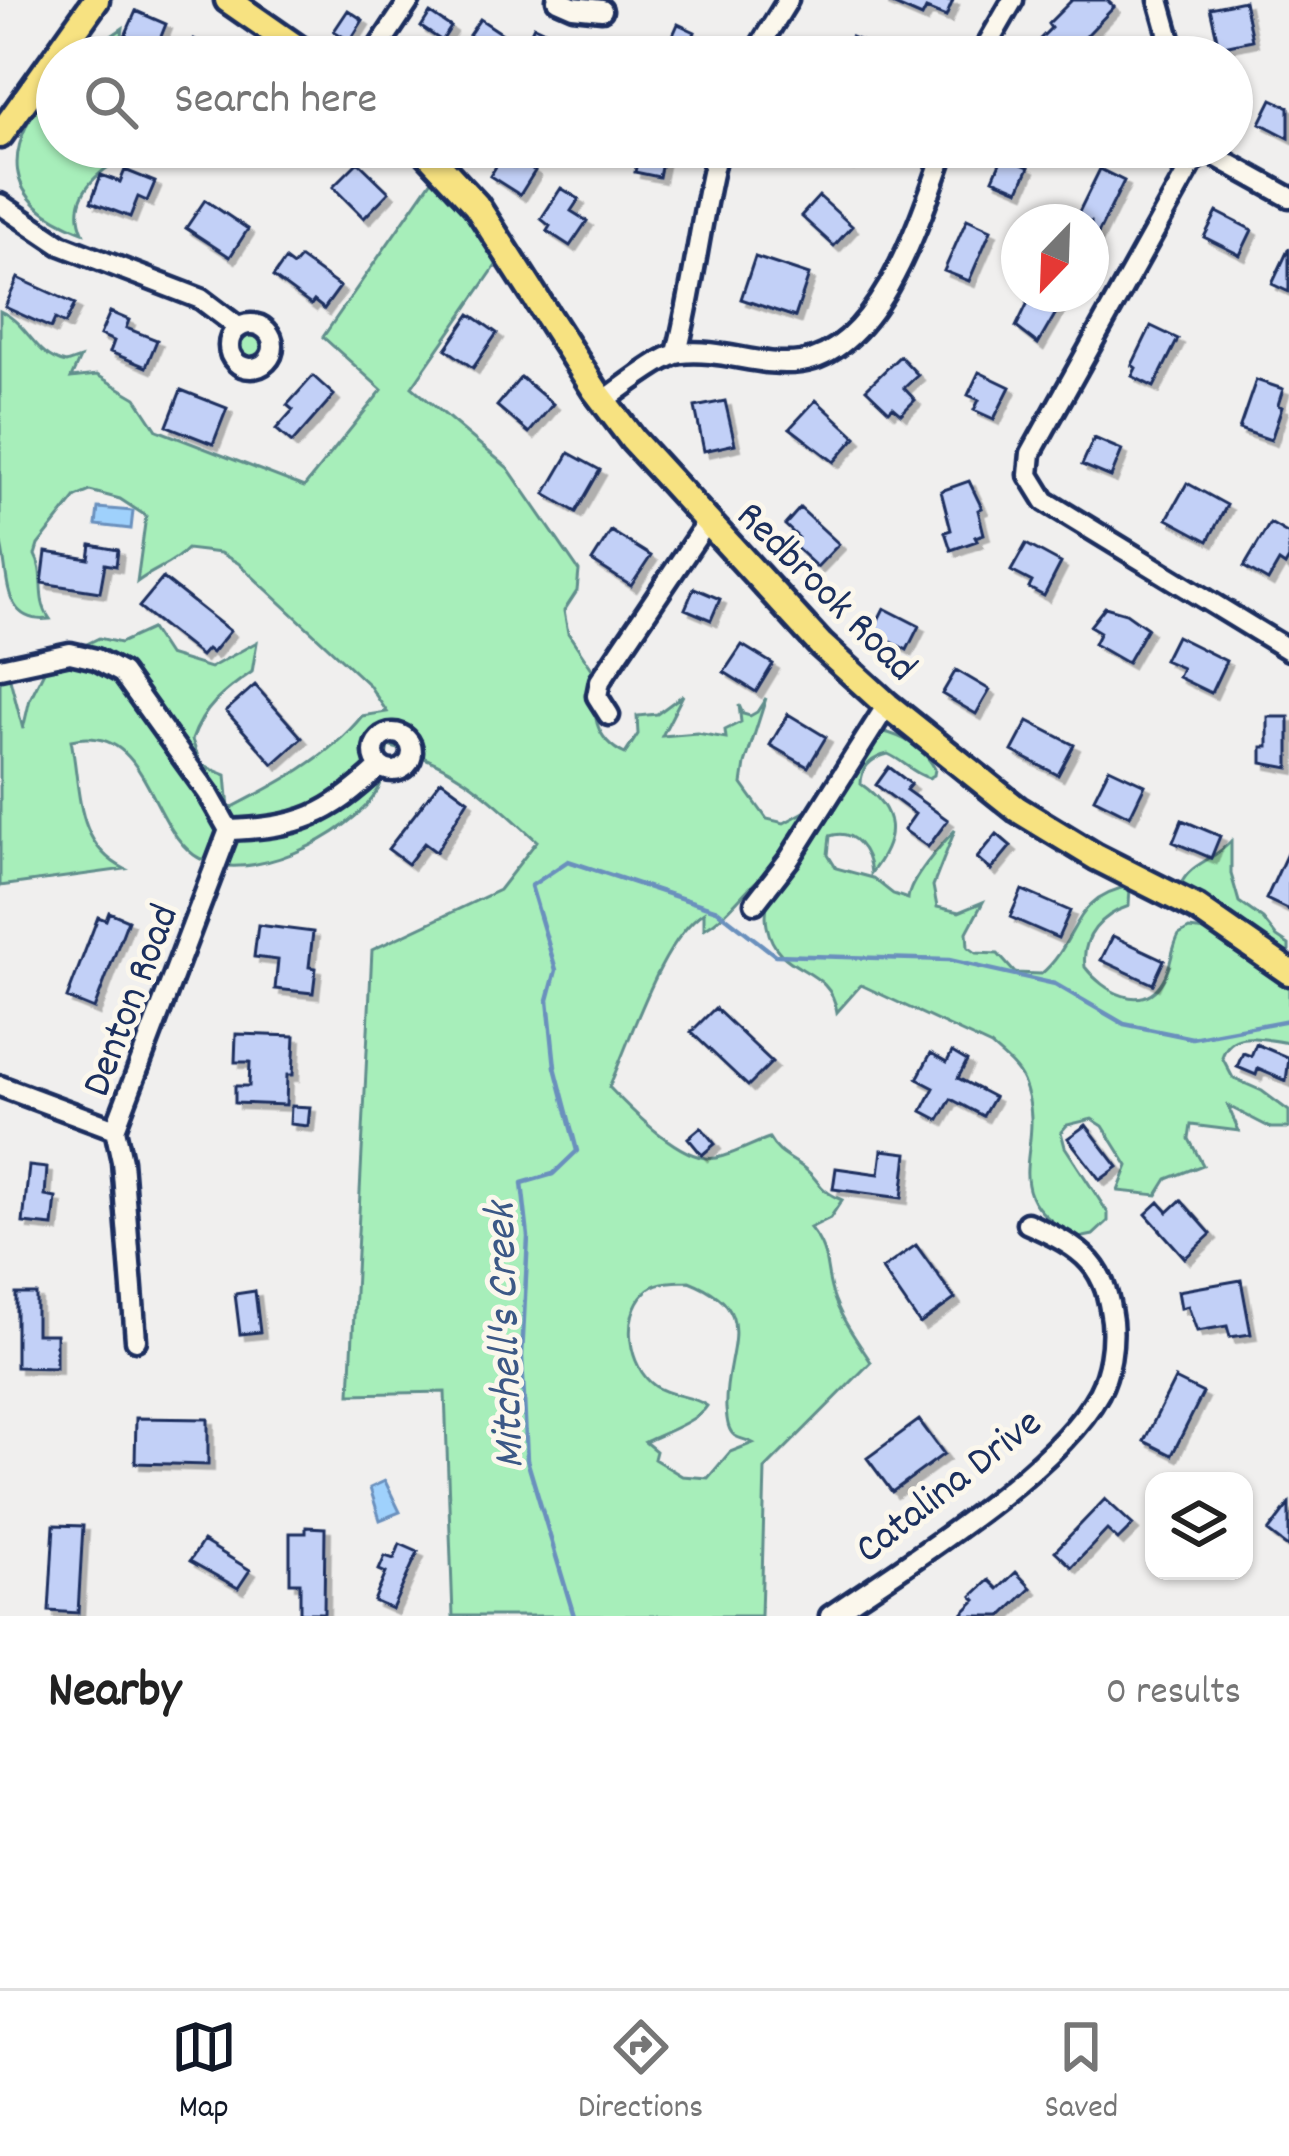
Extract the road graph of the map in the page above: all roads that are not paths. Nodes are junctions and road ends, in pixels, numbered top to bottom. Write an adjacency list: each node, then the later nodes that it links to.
1 (96, 0): 9 (main road)
2 (228, 0): 10 (main road)
3 (410, 0): 11 (street)
4 (557, 0): 8 (street)
5 (788, 0): 12 (street)
6 (1013, 0): 13 (street)
7 (1160, 0): 14 (street)
8 (602, 10)
9 (70, 36)
10 (280, 36)
11 (386, 36)
12 (766, 36)
13 (992, 36)
14 (1169, 36)
15 (36, 84): 16 (main road)
16 (0, 135)
17 (442, 168): 26 (main road, Redbrook Road)
18 (713, 168): 25 (street)
19 (937, 168): 25 (street)
20 (1189, 168): 28 (street)
21 (1236, 168): 22 (street)
22 (1289, 197)
23 (0, 204): 24 (street)
24 (238, 328)
25 (676, 352): 26 (street)
26 (602, 401): 27 (main road, Redbrook Road)
27 (707, 521): 30 (main road, Redbrook Road); 31 (street)
28 (1289, 650)
29 (0, 668): 33 (street)
30 (886, 705): 34 (street); 35 (main road, Redbrook Road)
31 (609, 715)
32 (380, 767): 33 (street)
33 (230, 830): 37 (street, Denton Road)
34 (754, 903)
35 (1289, 971)
36 (0, 1086): 37 (street)
37 (115, 1130): 39 (street, Denton Road)
38 (1027, 1223): 40 (street, Catalina Drive)
39 (136, 1340)
40 (830, 1616)

